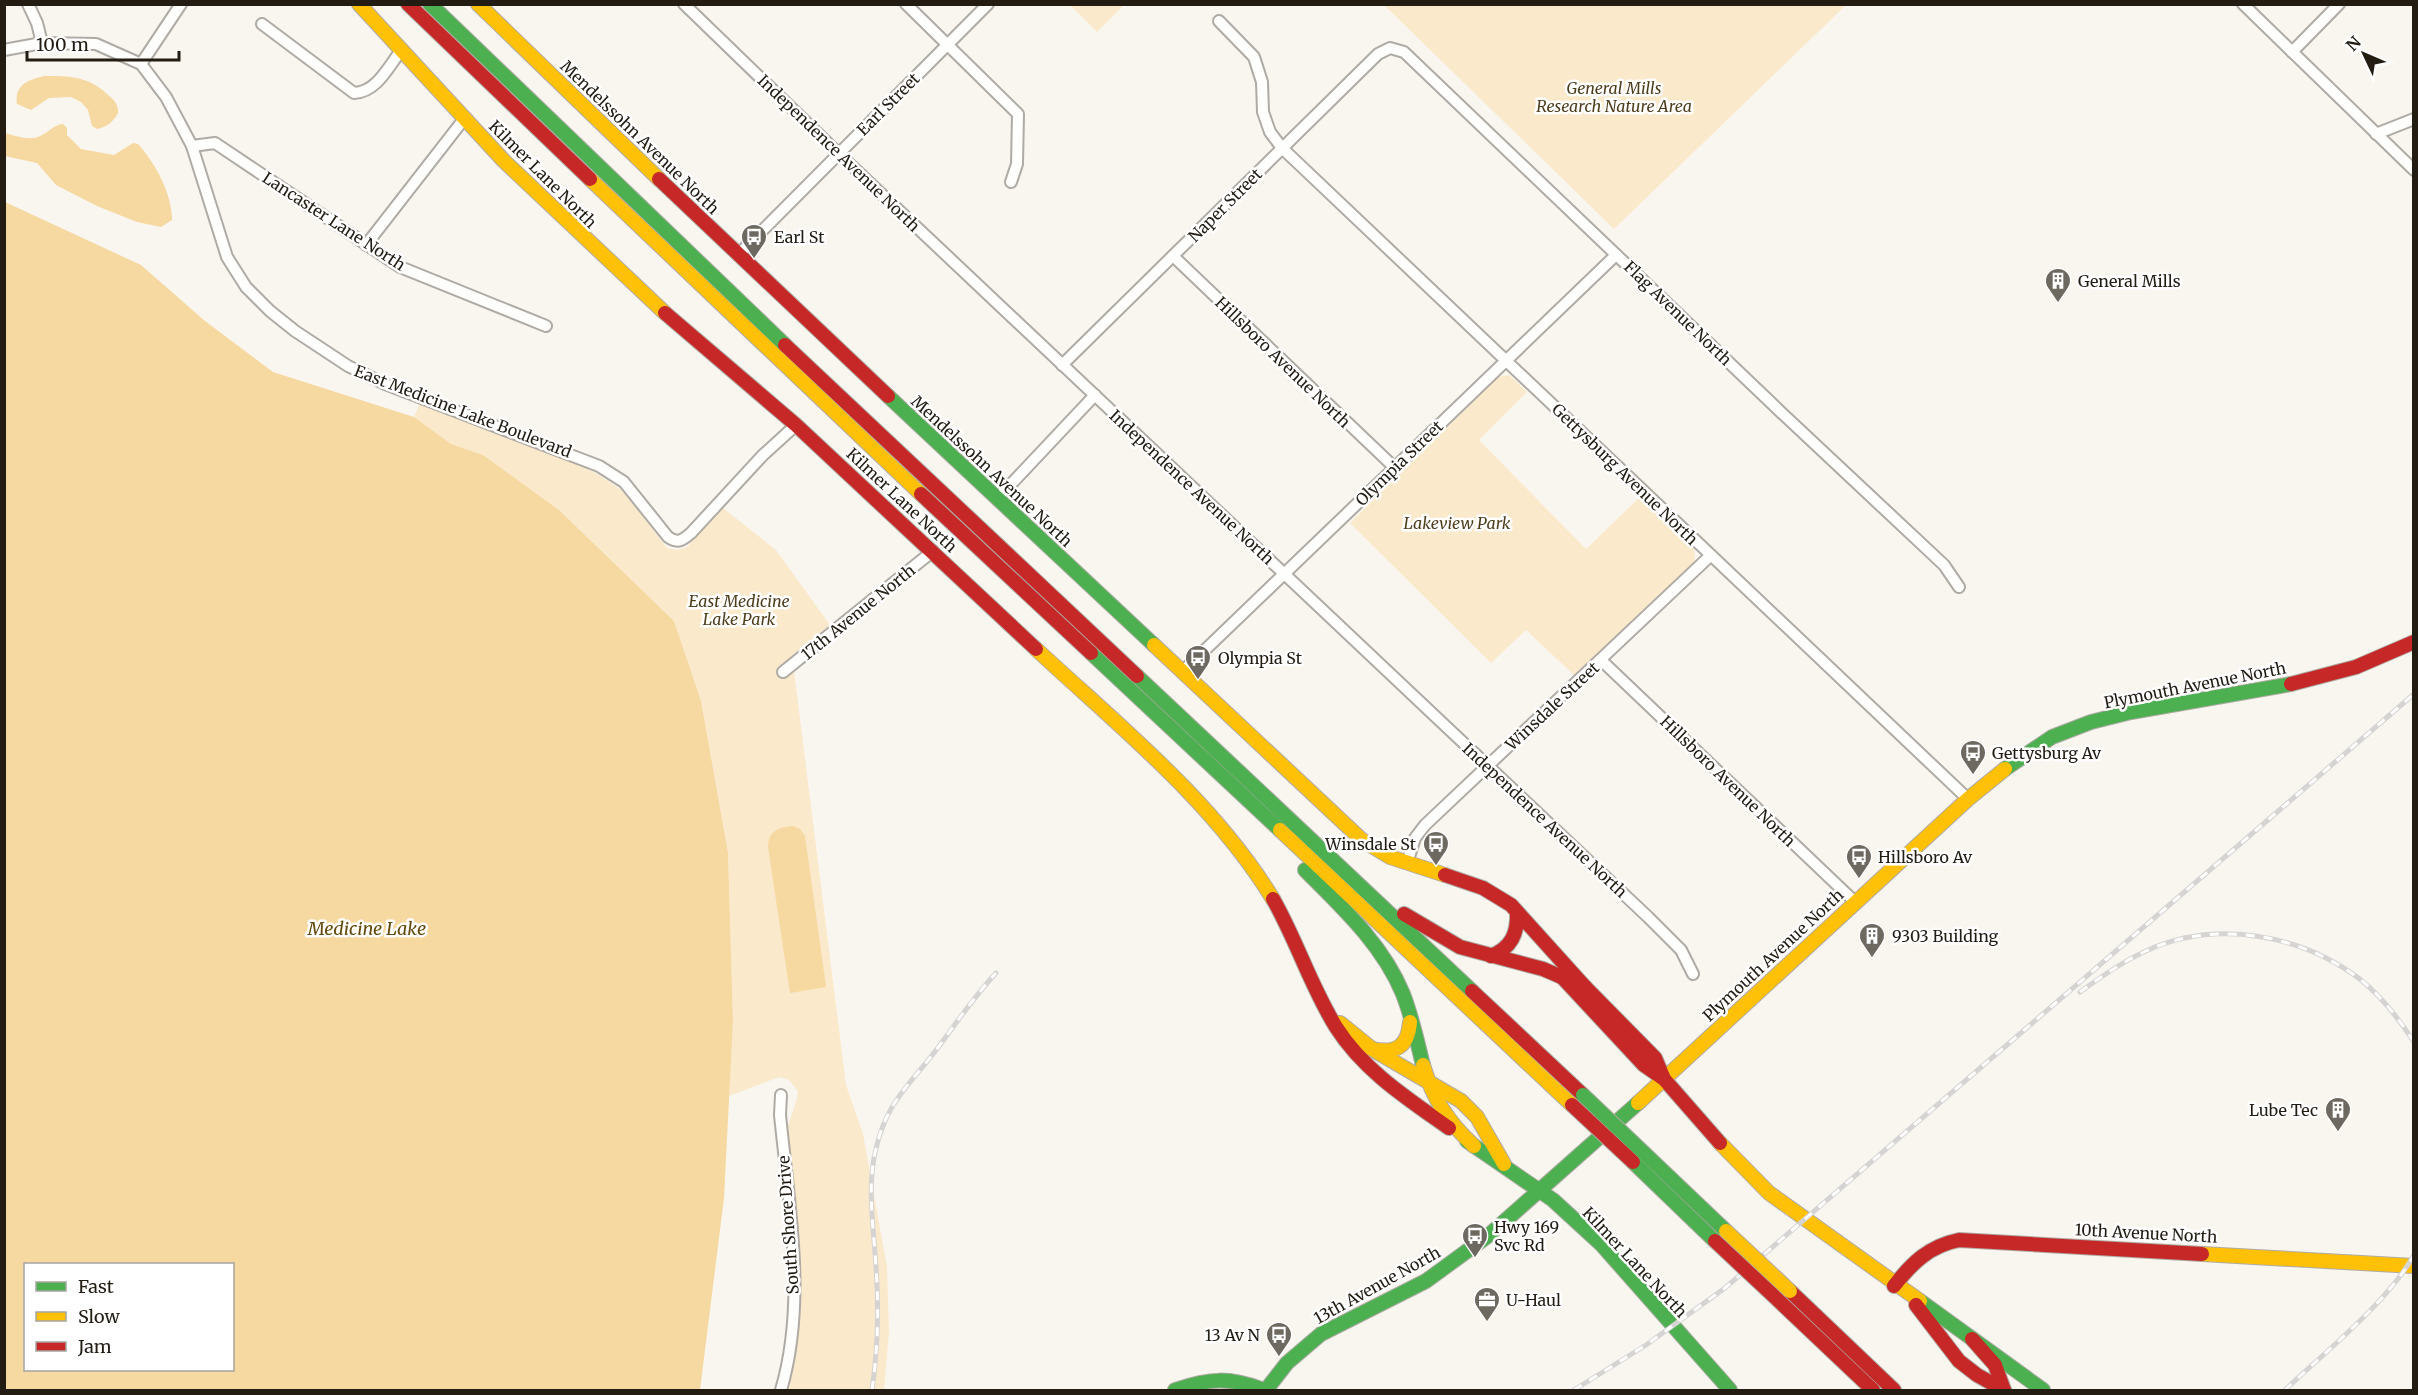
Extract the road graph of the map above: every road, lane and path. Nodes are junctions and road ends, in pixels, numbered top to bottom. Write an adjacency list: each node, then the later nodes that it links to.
1 (181, 4): 20 (street)
2 (359, 4): 17 (main road, Kilmer Lane North)
3 (408, 4): 48 (main road)
4 (430, 4): 51 (main road)
5 (478, 4): 30 (main road, Mendelssohn Avenue North)
6 (684, 4): 26 (street, Independence Avenue North)
7 (906, 4): 15 (street)
8 (988, 4): 15 (street, Earl Street)
9 (2243, 4): 19 (street)
10 (2339, 4): 19 (street)
11 (29, 5): 14 (street)
12 (1220, 21): 25 (street, Gettysburg Avenue North)
13 (262, 24): 17 (street)
14 (42, 43): 18 (street, East Medicine Lake Boulevard); 20 (street, East Medicine Lake Boulevard)
15 (948, 45): 26 (street, Earl Street); 28 (street)
16 (1390, 48): 25 (street, Naper Street); 31 (street, Flag Avenue North)
17 (402, 49): 21 (main road, Kilmer Lane North)
18 (4, 50)
19 (2292, 52): 23 (street)
20 (141, 64): 24 (street, East Medicine Lake Boulevard)
21 (464, 119): 29 (street); 37 (main road, Kilmer Lane North)
22 (2414, 119): 23 (street)
23 (2376, 134): 27 (street)
24 (192, 146): 29 (street, Lancaster Lane North); 37 (street, East Medicine Lake Boulevard)
25 (1282, 148): 32 (street, Naper Street); 34 (street, Gettysburg Avenue North)
26 (838, 153): 30 (street, Earl Street); 35 (street, Independence Avenue North)
27 (2414, 170)
28 (1011, 182)
29 (366, 245): 33 (street, Lancaster Lane North)
30 (738, 255): 39 (main road, Mendelssohn Avenue North)
31 (1617, 255): 34 (street, Olympia Street); 43 (street, Flag Avenue North)
32 (1173, 256): 35 (street, Naper Street); 38 (street, Hillsboro Avenue North)
33 (546, 326)
34 (1505, 360): 38 (street, Olympia Street); 41 (street, Gettysburg Avenue North)
35 (1062, 364): 36 (street, Independence Avenue North)
36 (1095, 395): 39 (street); 42 (street, Independence Avenue North)
37 (796, 425): 40 (main road, Kilmer Lane North)
38 (1394, 467): 42 (street, Olympia Street)
39 (997, 499): 47 (main road, Mendelssohn Avenue North)
40 (933, 551): 46 (street, 17th Avenue North); 59 (main road, Kilmer Lane North)
41 (1710, 556): 45 (street, Winsdale Street); 50 (street, Gettysburg Avenue North)
42 (1283, 574): 47 (street, Olympia Street); 49 (street, Independence Avenue North)
43 (1959, 588)
44 (2414, 642): 50 (main road, Plymouth Avenue North)
45 (1601, 660): 49 (street, Winsdale Street); 53 (street, Hillsboro Avenue North)
46 (783, 672)
47 (1182, 672): 52 (main road, Mendelssohn Avenue North)
48 (1200, 756): 60 (main road); 75 (main road, bridge)
49 (1489, 766): 52 (street, Winsdale Street); 57 (street, Independence Avenue North)
50 (1968, 799): 53 (main road, Plymouth Avenue North)
51 (1285, 815): 55 (main road); 76 (main road, bridge)
52 (1407, 863): 54 (main road, Mendelssohn Avenue North)
53 (1855, 902): 62 (main road, Plymouth Avenue North)
54 (1517, 912): 55 (main road); 56 (main road, Mendelssohn Avenue North); 58 (main road, Mendelssohn Avenue North)
55 (1491, 956): 56 (main road)
56 (1560, 974): 58 (main road); 62 (main road, Mendelssohn Avenue North)
57 (1693, 974)
58 (1585, 987): 62 (main road, Mendelssohn Avenue North)
59 (1330, 1014): 61 (main road, Kilmer Lane North); 65 (main road, Kilmer Lane North)
60 (1410, 1015): 61 (main road); 63 (main road)
61 (1372, 1049): 63 (main road, Kilmer Lane North)
62 (1664, 1079): 67 (main road, Plymouth Avenue North); 69 (main road, Mendelssohn Avenue North)
63 (1429, 1082): 65 (main road); 66 (main road, Kilmer Lane North)
64 (781, 1095): 71 (street, South Shore Drive)
65 (1474, 1146): 66 (main road, Kilmer Lane North)
66 (1506, 1168): 67 (main road, Kilmer Lane North)
67 (1538, 1191): 73 (main road, 13th Avenue North); 74 (main road, Kilmer Lane North)
68 (2414, 1266): 69 (main road, 10th Avenue North)
69 (1894, 1286): 70 (main road, Mendelssohn Avenue North); 77 (main road, Mendelssohn Avenue North)
70 (1972, 1339): 77 (main road); 78 (main road, Mendelssohn Avenue North)
71 (781, 1390)
72 (1175, 1390): 73 (main road, 13th Avenue North)
73 (1265, 1390)
74 (1730, 1390)
75 (1873, 1390)
76 (1894, 1390)
77 (2004, 1390)
78 (2043, 1390)

